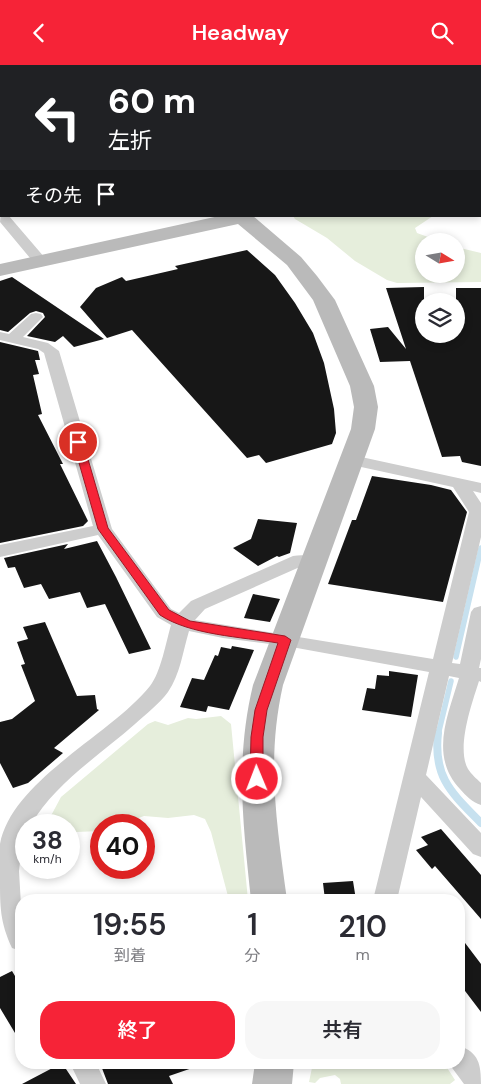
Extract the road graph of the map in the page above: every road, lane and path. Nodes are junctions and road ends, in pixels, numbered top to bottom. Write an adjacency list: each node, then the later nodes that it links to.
1 (3, 217): 3 (street)
2 (241, 217): 3 (street); 7 (street)
3 (40, 261): 4 (street)
4 (0, 270)
5 (36, 317): 6 (street)
6 (6, 337): 10 (street)
7 (352, 460): 8 (street); 12 (street)
8 (459, 483): 9 (street); 16 (street)
9 (481, 488)
10 (103, 529): 11 (street); 14 (street)
11 (0, 551)
12 (314, 562): 14 (street); 15 (street)
13 (481, 612): 17 (street)
14 (182, 622): 15 (street); 23 (street)
15 (285, 640): 16 (street); 21 (street)
16 (440, 668): 17 (street); 18 (street)
17 (473, 674): 19 (street)
18 (414, 776): 20 (street); 22 (street)
19 (481, 797)
20 (481, 848)
21 (269, 894)
22 (386, 894)
23 (15, 930)
24 (465, 1065): 29 (street)
25 (86, 1069): 27 (street)
26 (274, 1069): 28 (street)
27 (93, 1084)
28 (272, 1084)
29 (480, 1084)

